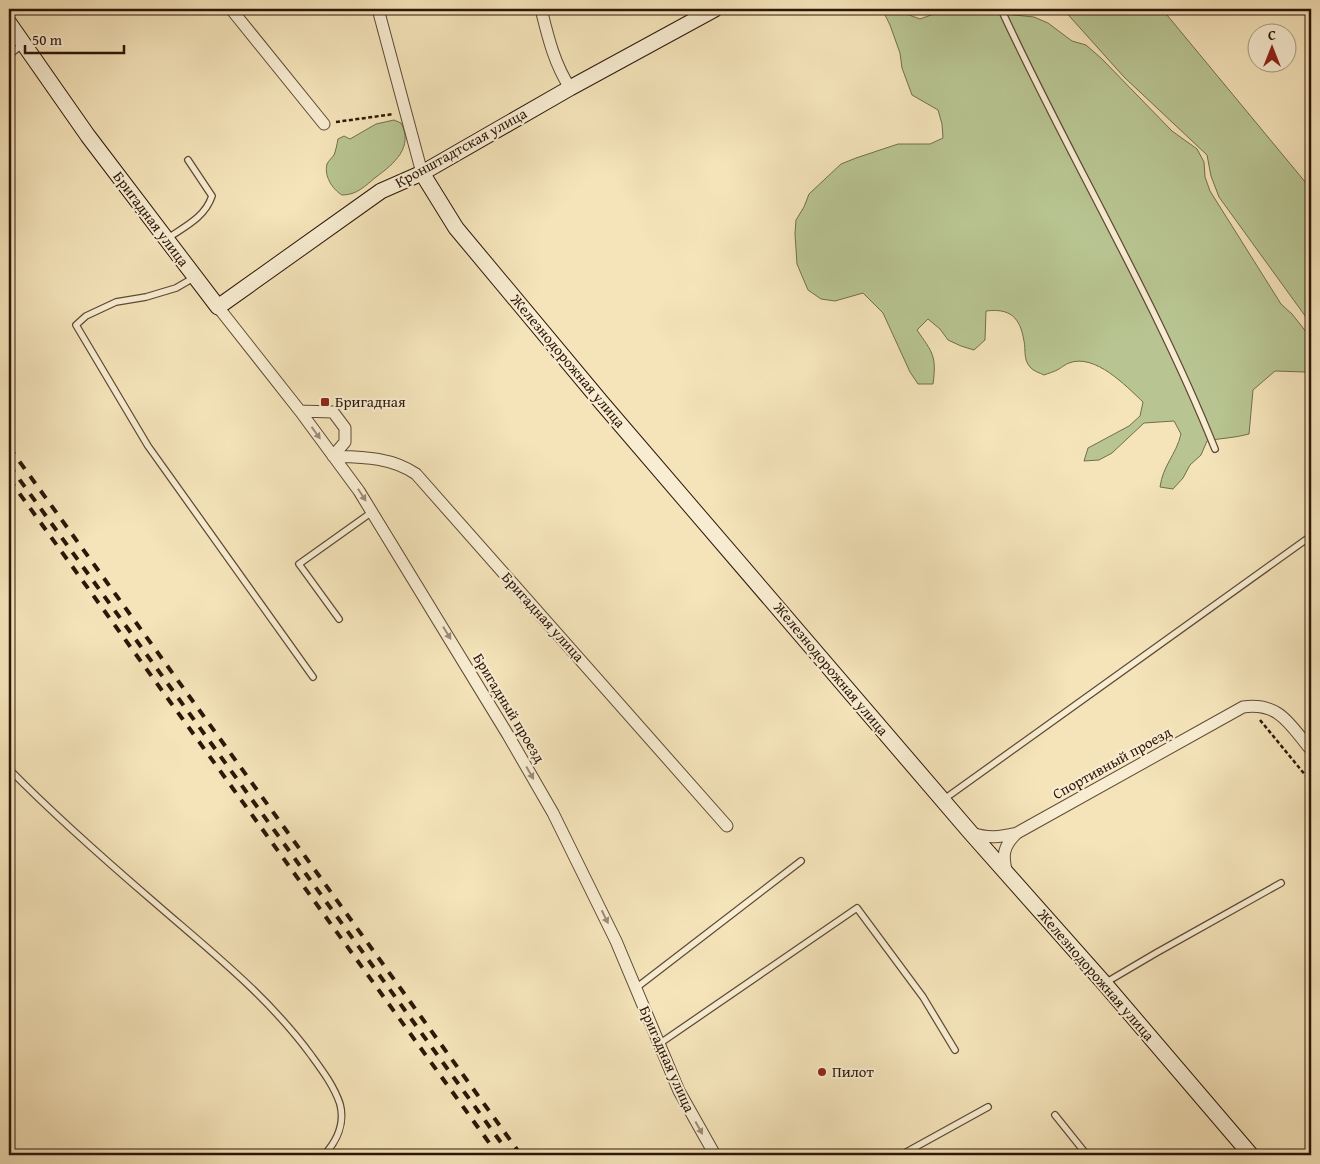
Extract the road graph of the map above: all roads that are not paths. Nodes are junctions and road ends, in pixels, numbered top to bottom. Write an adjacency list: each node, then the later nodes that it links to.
1 (231, 9): 10 (street)
2 (378, 9): 12 (street)
3 (541, 9): 9 (street)
4 (1001, 9): 17 (lane)
5 (709, 10): 9 (street, Кронштадтская улица)
6 (9, 23): 7 (street, Бригадная улица)
7 (23, 44): 8 (lane); 13 (street, Бригадная улица)
8 (9, 55)
9 (570, 88): 12 (street, Кронштадтская улица)
10 (324, 124)
11 (188, 160): 13 (lane)
12 (422, 173): 15 (street, Кронштадтская улица); 25 (street, Железнодорожная улица)
13 (167, 239): 14 (street, Бригадная улица)
14 (195, 276): 15 (street, Бригадная улица); 22 (lane)
15 (218, 308): 16 (street, Бригадная улица)
16 (300, 410): 18 (street, Бригадная улица, one-way to 18); 18 (street)
17 (1215, 448)
18 (333, 456): 19 (street, Бригадный проезд, one-way to 19); 26 (street, Бригадная улица)
19 (372, 512): 21 (lane); 33 (street, Бригадный проезд, one-way to 33)
20 (1311, 536): 25 (lane)
21 (339, 619)
22 (313, 677)
23 (1311, 750): 28 (street, Спортивный проезд)
24 (9, 769): 38 (lane)
25 (943, 800): 27 (street, Железнодорожная улица)
26 (727, 826)
27 (970, 832): 28 (street, Спортивный проезд); 30 (street, Железнодорожная улица)
28 (1017, 833): 30 (street)
29 (801, 861): 33 (lane)
30 (1007, 875): 32 (street, Железнодорожная улица)
31 (1281, 883): 32 (lane)
32 (1104, 983): 42 (street, Железнодорожная улица)
33 (636, 988): 34 (street, Бригадная улица)
34 (659, 1044): 35 (lane); 39 (street, Бригадная улица, one-way to 39)
35 (954, 1050)
36 (988, 1107): 40 (lane)
37 (1055, 1115): 41 (lane)
38 (324, 1155)
39 (715, 1155)
40 (901, 1155)
41 (1087, 1155)
42 (1251, 1155)

